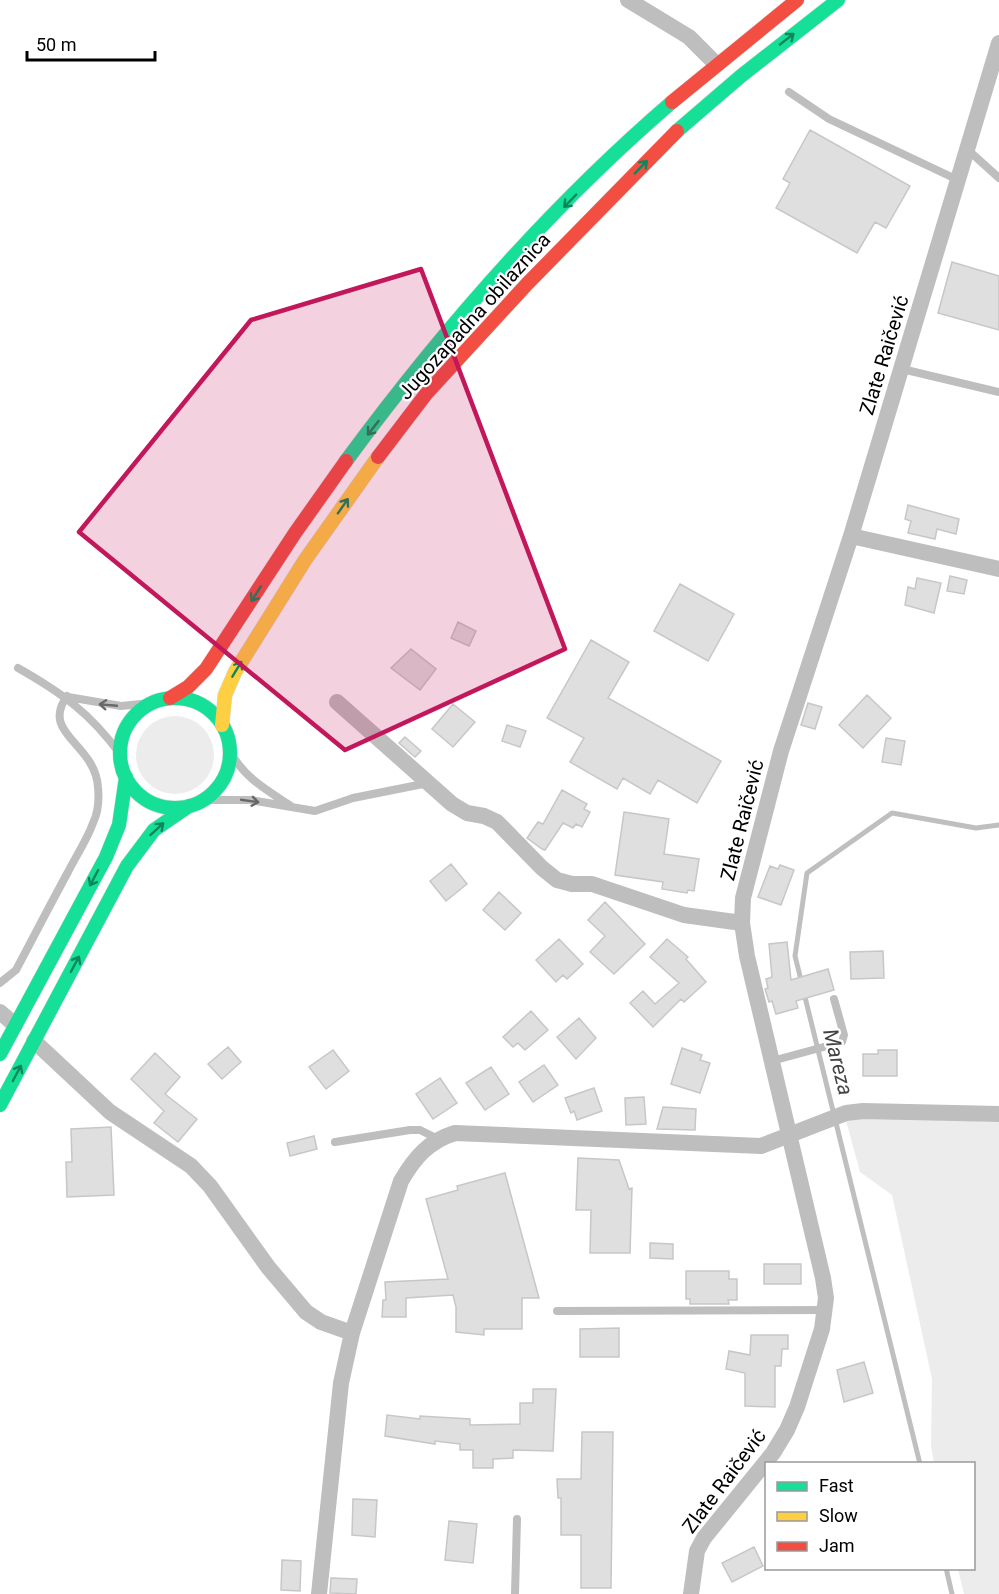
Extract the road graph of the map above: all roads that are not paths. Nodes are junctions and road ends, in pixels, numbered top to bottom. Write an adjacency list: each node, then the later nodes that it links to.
1 (628, 0): 5 (street)
2 (796, 0): 5 (main road, Jugozapadna obilaznica)
3 (838, 0): 19 (main road, Jugozapadna obilaznica, one-way to 3)
4 (999, 43): 7 (street, Zlate Raičević)
5 (716, 63): 16 (main road, Jugozapadna obilaznica, one-way to 16)
6 (789, 92): 9 (lane)
7 (968, 150): 8 (lane); 9 (street, Zlate Raičević)
8 (999, 178)
9 (958, 180): 10 (street, Zlate Raičević)
10 (902, 369): 11 (lane); 12 (street, Zlate Raičević)
11 (999, 392)
12 (851, 536): 13 (street); 27 (street, Zlate Raičević)
13 (999, 569)
14 (18, 668): 15 (lane)
15 (67, 696): 18 (lane, one-way to 15); 21 (lane); 28 (lane)
16 (170, 698): 18 (main road); 19 (main road)
17 (337, 702): 23 (street)
18 (151, 703): 21 (main road)
19 (222, 725): 20 (main road)
20 (230, 751): 24 (main road); 26 (lane)
21 (120, 754): 22 (main road)
22 (126, 777): 25 (main road); 31 (main road, one-way to 31)
23 (429, 783): 26 (lane); 27 (street)
24 (202, 800): 25 (main road); 26 (lane, one-way to 26)
25 (189, 806): 32 (main road, one-way to 25)
26 (297, 809)
27 (742, 923): 34 (street, Zlate Raičević)
28 (0, 983)
29 (834, 999): 34 (lane)
30 (0, 1012): 31 (street)
31 (15, 1025): 33 (main road)
32 (34, 1041): 35 (main road, one-way to 32); 42 (street)
33 (0, 1054)
34 (772, 1061): 37 (street, Zlate Raičević)
35 (0, 1105)
36 (999, 1114): 37 (street)
37 (789, 1136): 38 (street); 40 (street, Zlate Raičević)
38 (438, 1139): 39 (lane); 42 (street)
39 (335, 1142)
40 (825, 1310): 41 (lane); 43 (street, Zlate Raičević)
41 (557, 1311)
42 (352, 1333): 46 (street)
43 (766, 1462)
44 (765, 1463): 48 (street, Zlate Raičević)
45 (517, 1519): 47 (lane)
46 (319, 1594)
47 (515, 1594)
48 (691, 1594)

